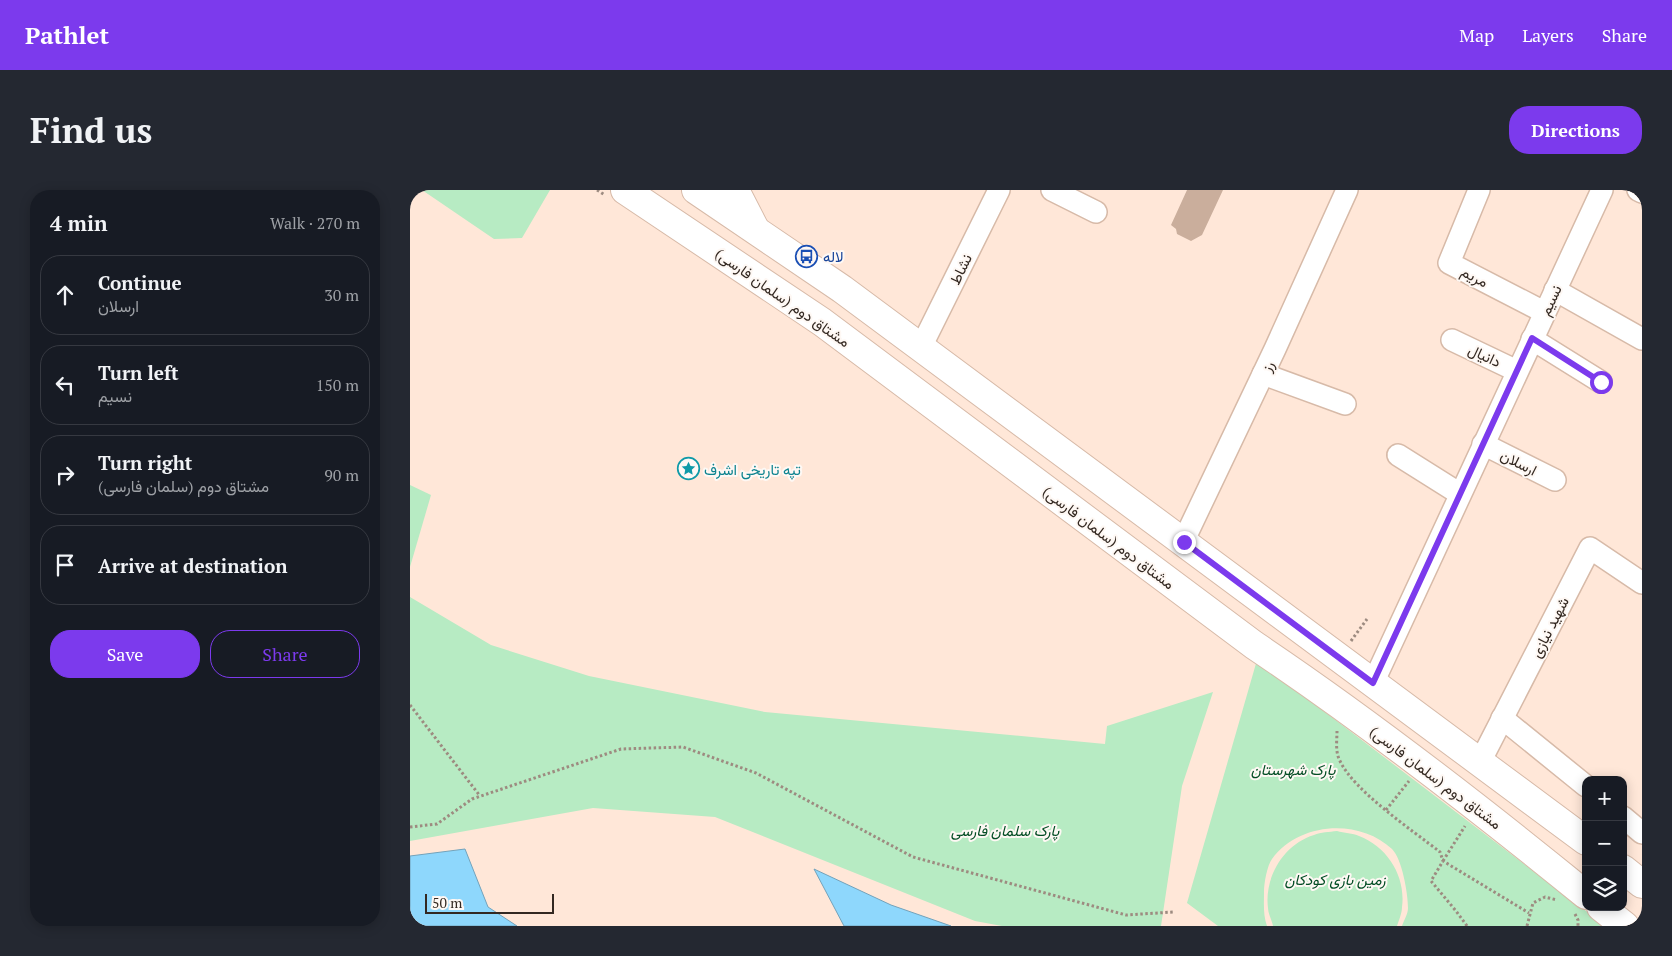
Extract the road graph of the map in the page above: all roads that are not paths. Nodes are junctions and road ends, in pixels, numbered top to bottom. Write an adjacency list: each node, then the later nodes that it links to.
1 (625, 190): 38 (main road, مشتاق دوم (سلمان فارسی))
2 (696, 190): 12 (main road)
3 (735, 190): 12 (main road)
4 (999, 190): 18 (street, نشاط)
5 (1052, 190): 11 (street)
6 (1347, 190): 20 (street, رز)
7 (1479, 190): 14 (street, مریم)
8 (1638, 190): 10 (street)
9 (1596, 192): 13 (street, نسیم)
10 (1642, 192)
11 (1096, 212)
12 (756, 230): 18 (main road)
13 (1555, 290): 14 (street, نسیم); 16 (street)
14 (1544, 312): 15 (street, نسیم)
15 (1532, 338): 19 (street, نسیم); 21 (street)
16 (1642, 339)
17 (1452, 340): 19 (street, دانیال)
18 (921, 347): 27 (main road)
19 (1517, 370): 23 (street, نسیم)
20 (1263, 374): 22 (street); 27 (street, رز)
21 (1601, 382)
22 (1345, 404)
23 (1484, 444): 25 (street, ارسلان); 26 (street, نسیم)
24 (1398, 455): 26 (street)
25 (1554, 480)
26 (1460, 494): 29 (street, نسیم)
27 (1184, 542): 29 (main road)
28 (1642, 583): 30 (street, شهید نیازی)
29 (1373, 683): 31 (main road)
30 (1502, 718): 31 (street, شهید نیازی); 32 (street)
31 (1480, 762): 35 (main road)
32 (1582, 783)
33 (1627, 820): 34 (street)
34 (1642, 833)
35 (1582, 839)
36 (1627, 873): 37 (main road)
37 (1642, 884)
38 (1579, 901)
39 (1606, 911): 40 (main road)
40 (1625, 926)

